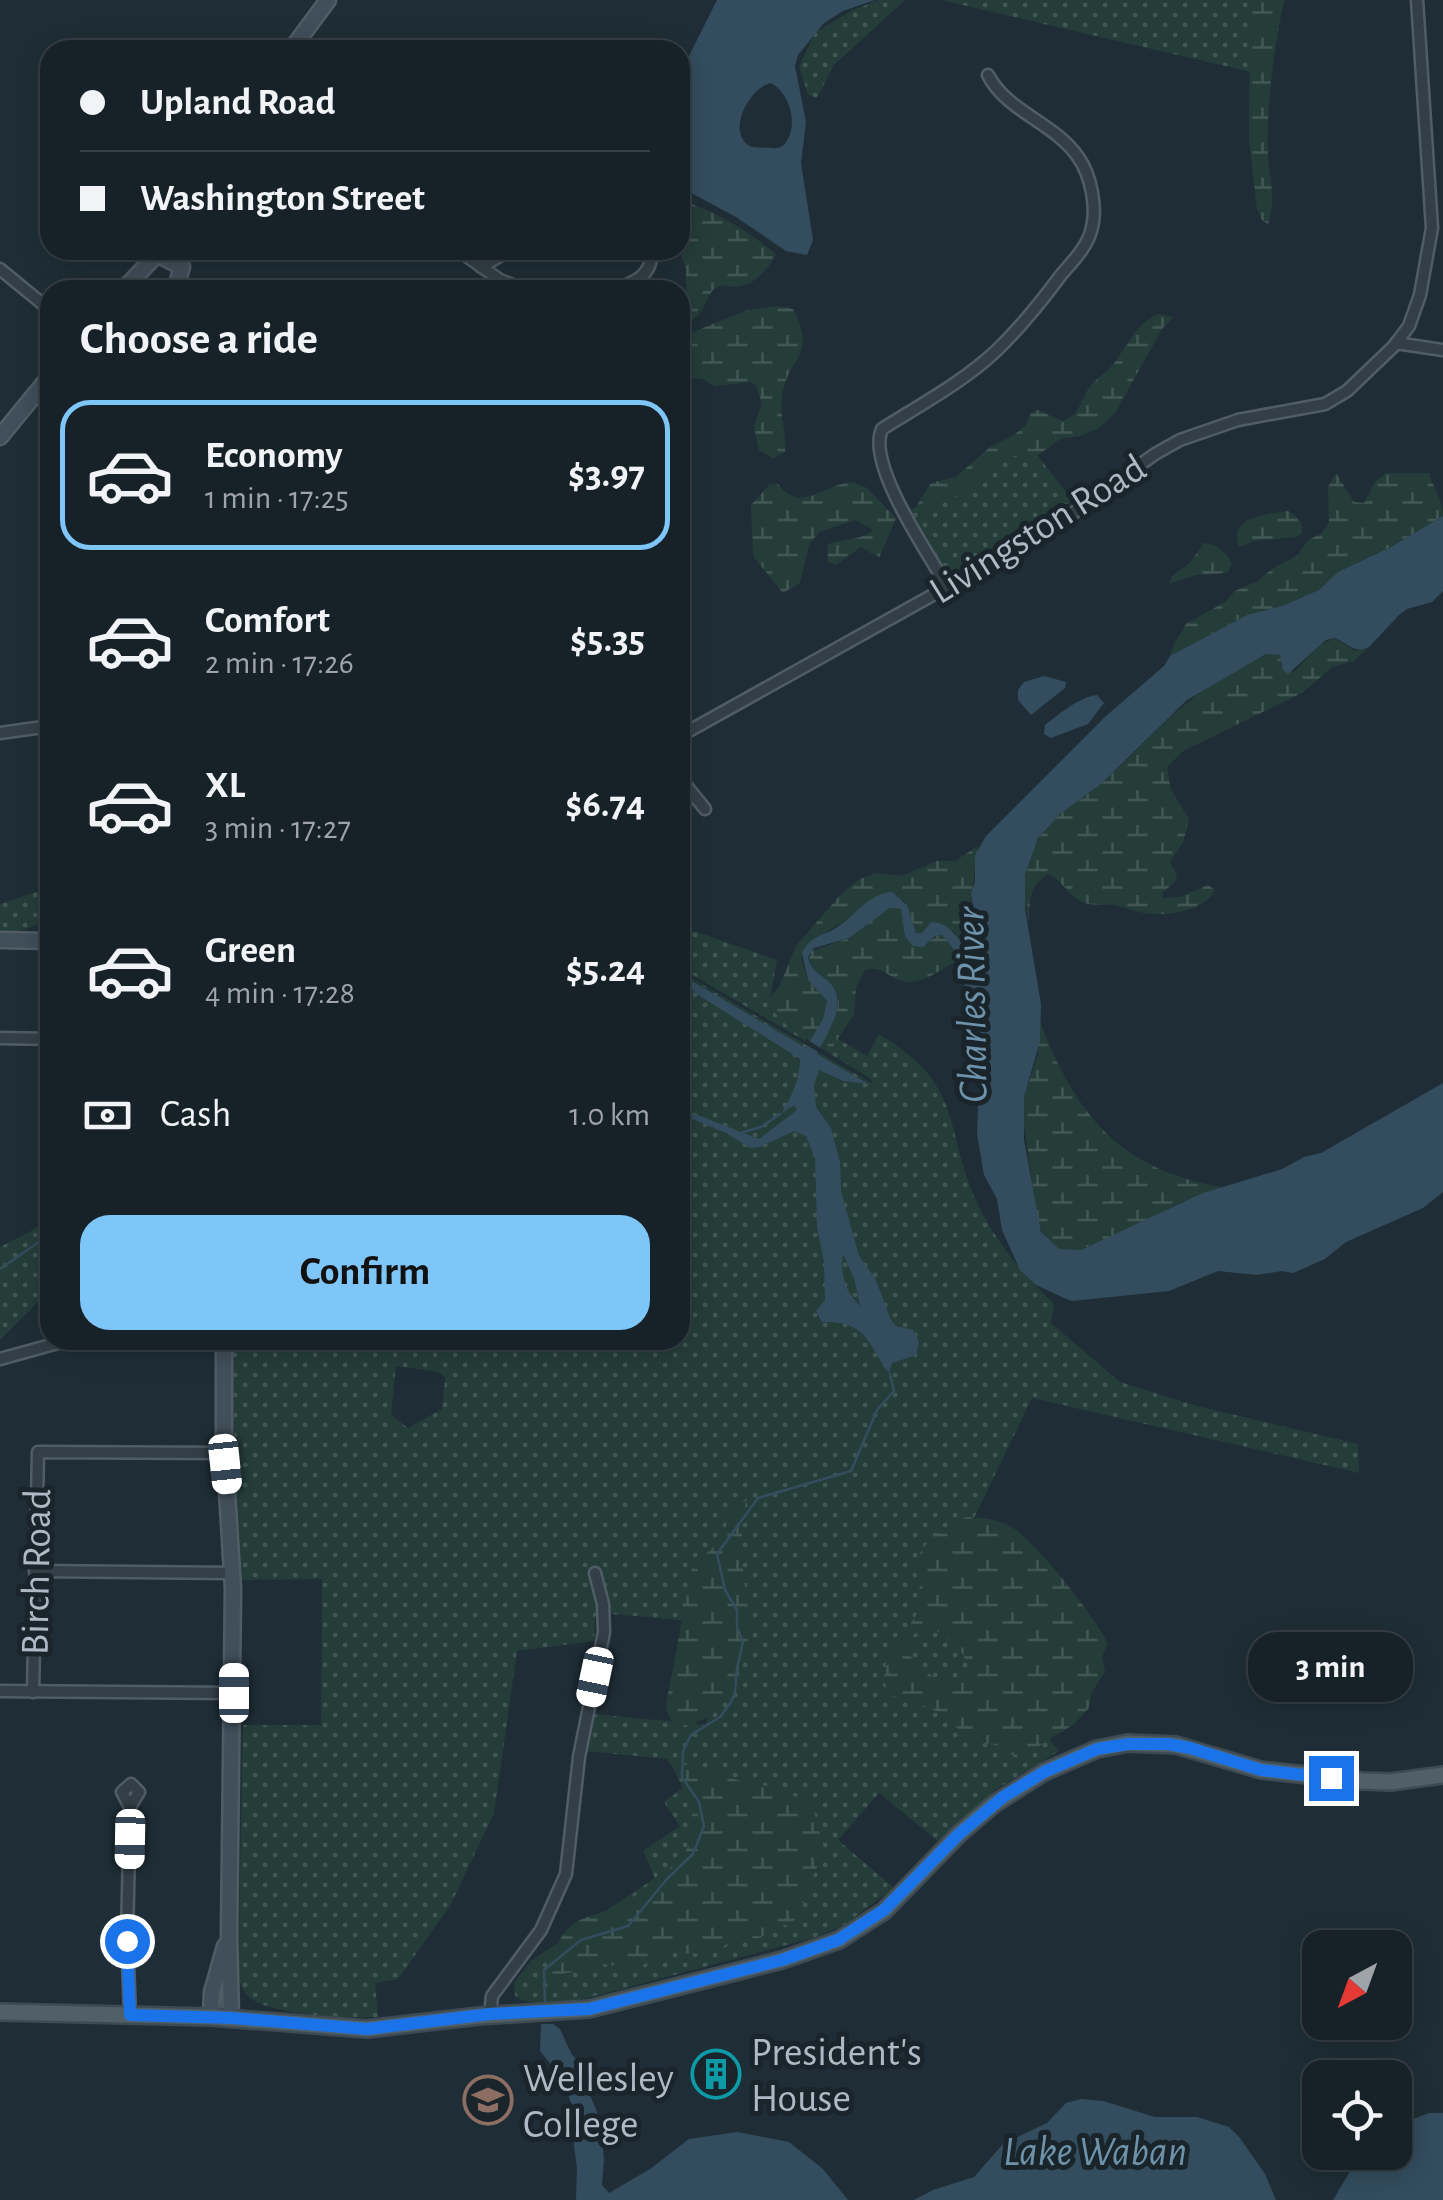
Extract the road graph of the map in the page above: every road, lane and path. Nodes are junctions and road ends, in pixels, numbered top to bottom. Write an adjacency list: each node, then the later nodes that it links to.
1 (328, 0): 3 (street)
2 (1417, 0): 17 (street, Livingston Road)
3 (298, 40)
4 (988, 75): 21 (street)
5 (151, 260): 12 (street)
6 (171, 260): 13 (street)
7 (470, 260): 10 (street)
8 (492, 260): 10 (street)
9 (652, 260): 15 (street)
10 (480, 267): 14 (street)
11 (0, 269): 16 (street)
12 (132, 280)
13 (179, 280)
14 (505, 280)
15 (633, 280)
16 (40, 302)
17 (1396, 343): 18 (street); 21 (street, Livingston Road)
18 (1443, 350)
19 (40, 388): 20 (street)
20 (0, 437)
21 (948, 588): 23 (street, Livingston Road)
22 (40, 728): 24 (street)
23 (690, 730)
24 (0, 734)
25 (690, 790): 26 (street)
26 (705, 809)
27 (0, 940): 28 (street)
28 (40, 941)
29 (0, 1038): 30 (street)
30 (40, 1039)
31 (40, 1348): 33 (street)
32 (224, 1350): 34 (street)
33 (0, 1359)
34 (225, 1453): 35 (street, Birch Road); 37 (street)
35 (35, 1571): 37 (street); 39 (street, Birch Road)
36 (595, 1572): 45 (street)
37 (233, 1574): 40 (street)
38 (0, 1691): 39 (street)
39 (33, 1692): 40 (street)
40 (234, 1693): 43 (street)
41 (1443, 1774): 45 (main road)
42 (130, 1807): 46 (street)
43 (228, 1936): 47 (street); 48 (street)
44 (0, 2012): 46 (main road)
45 (490, 2014): 48 (main road)
46 (130, 2015): 47 (main road)
47 (211, 2017): 48 (main road)
48 (232, 2018)

